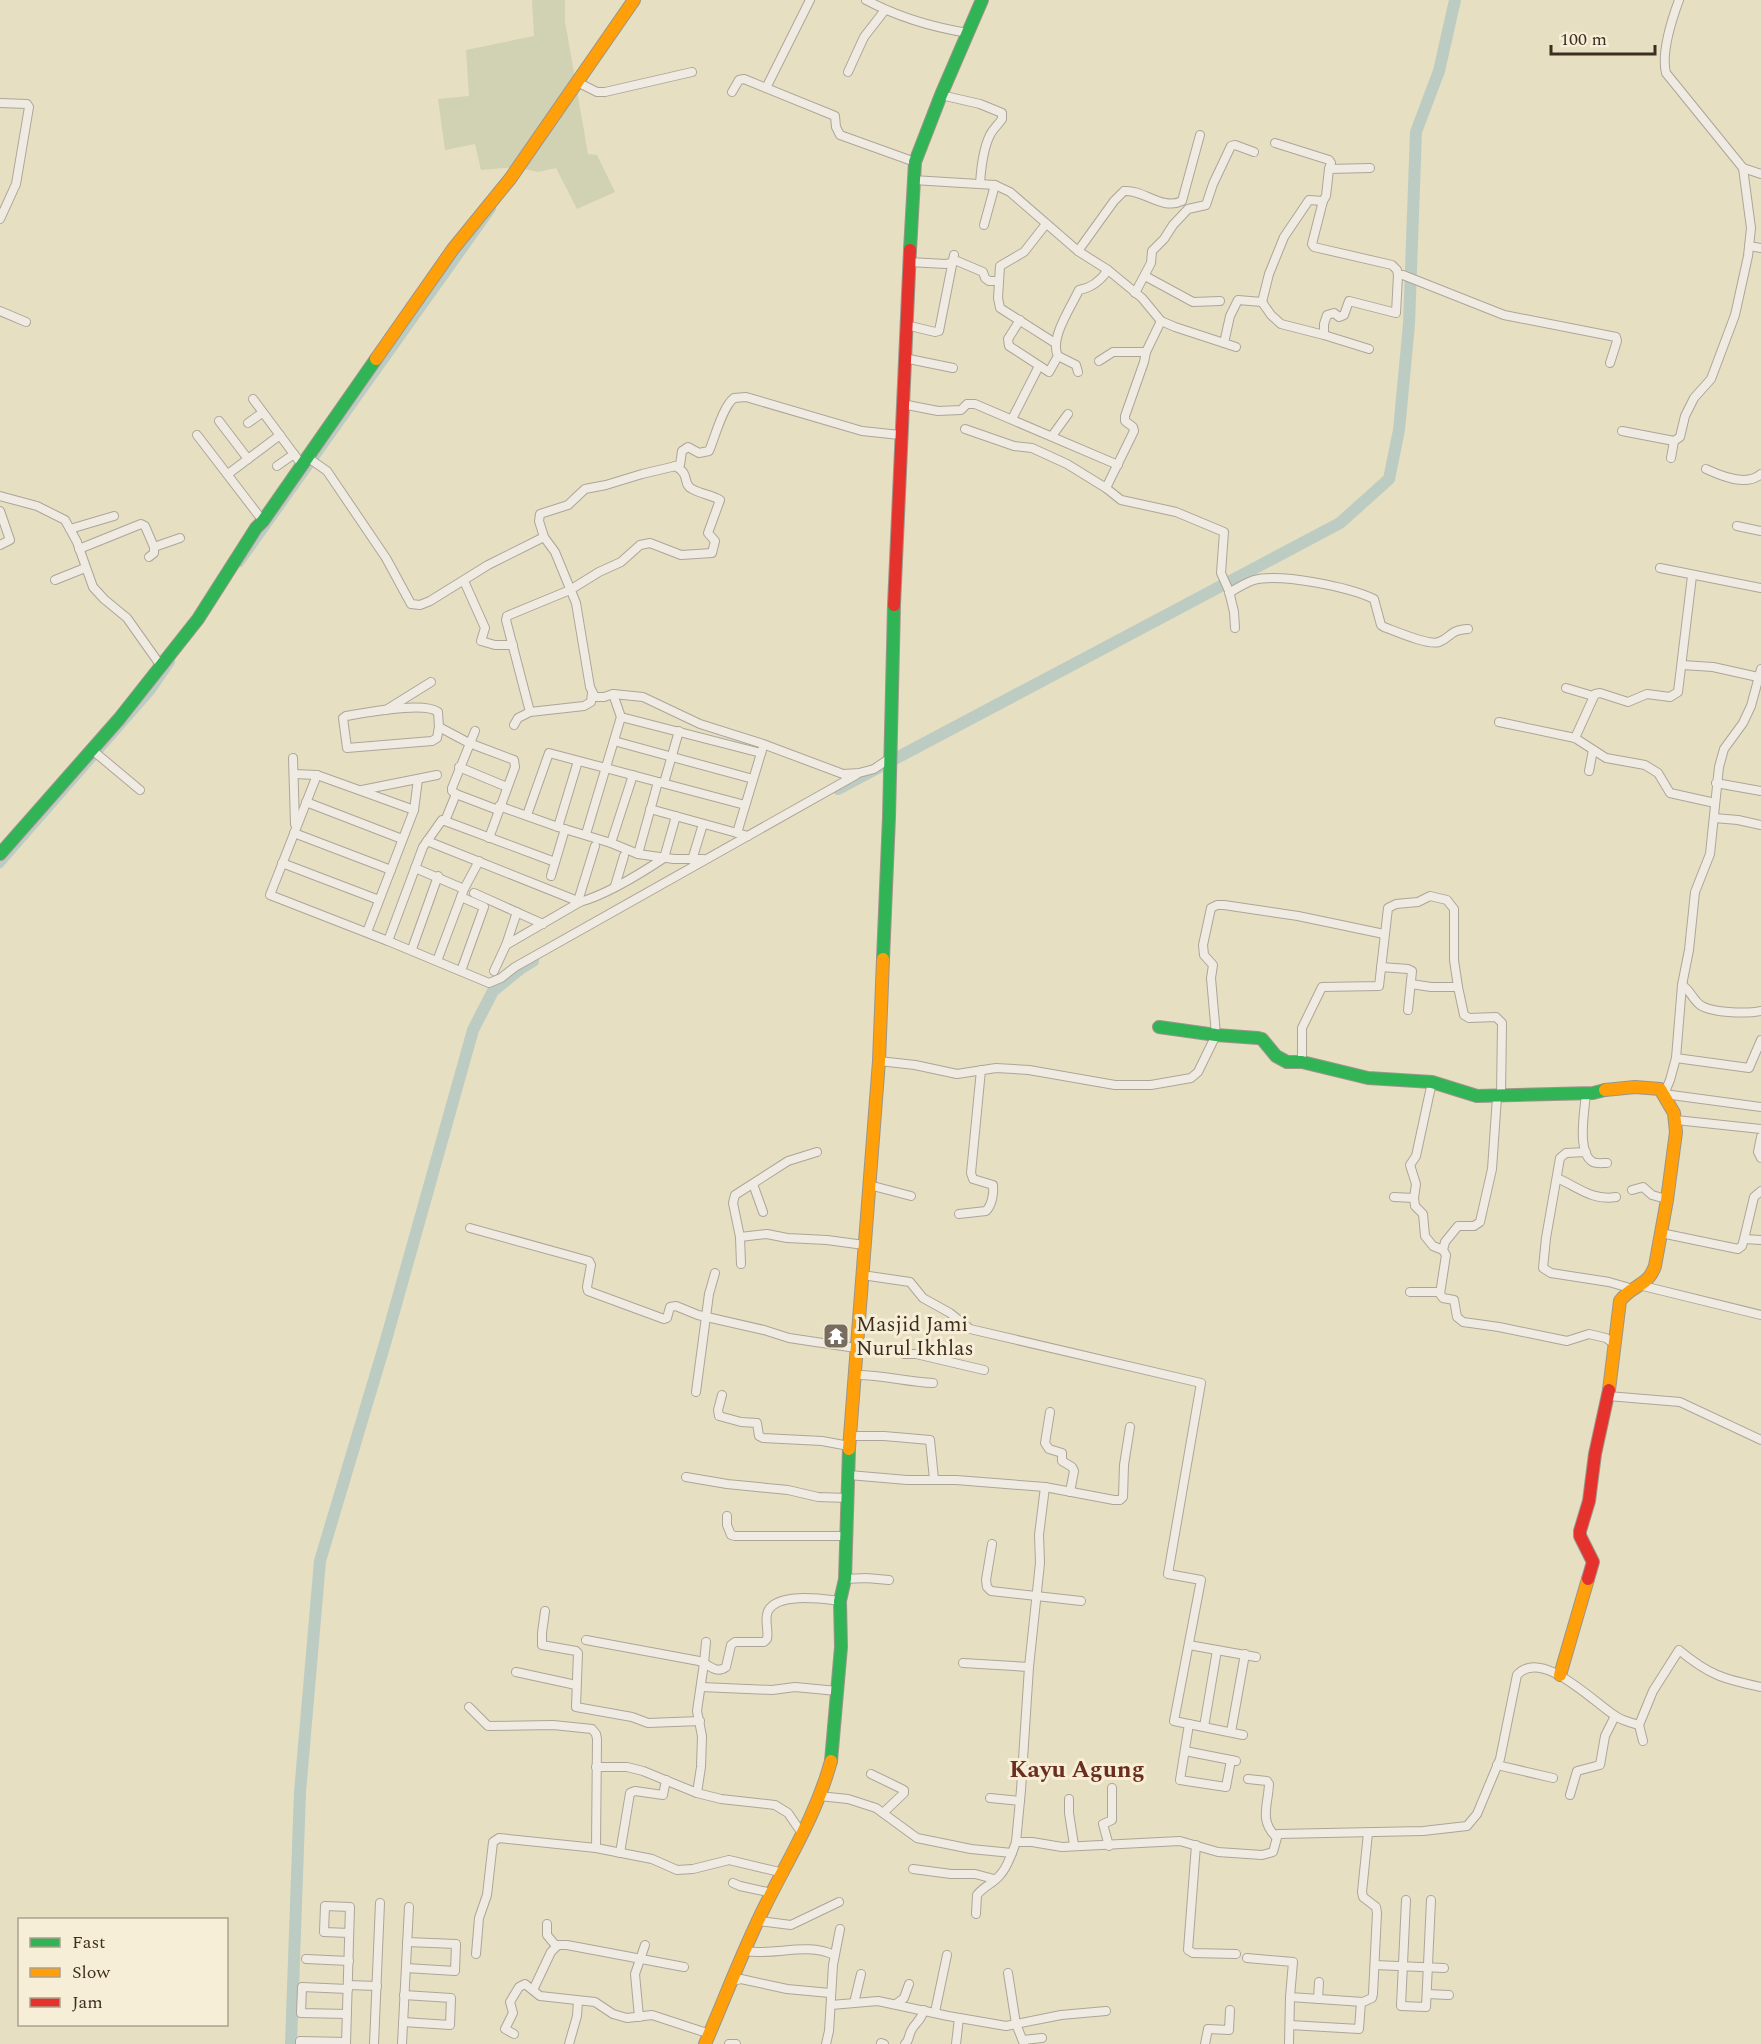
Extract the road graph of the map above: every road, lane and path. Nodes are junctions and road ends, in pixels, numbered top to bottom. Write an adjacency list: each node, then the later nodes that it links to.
1 (634, 0): 10 (street)
2 (810, 0): 11 (street)
3 (866, 0): 6 (street)
4 (982, 0): 7 (street)
5 (1679, 0): 20 (street)
6 (885, 10): 7 (street); 9 (street)
7 (968, 33): 13 (street)
8 (692, 72): 10 (street)
9 (848, 72)
10 (581, 83): 79 (street)
11 (766, 88): 12 (street); 18 (street)
12 (732, 92)
13 (941, 95): 18 (street); 24 (street)
14 (0, 103): 29 (street)
15 (1200, 135): 27 (street)
16 (1275, 143): 21 (street)
17 (1254, 152): 28 (street)
18 (915, 162): 23 (street)
19 (1370, 168): 21 (street)
20 (1743, 168): 22 (street); 32 (street)
21 (1329, 169): 26 (street)
22 (1761, 174)
23 (913, 180): 24 (street); 36 (street)
24 (980, 184): 25 (street)
25 (995, 185): 30 (street); 31 (street)
26 (1323, 201): 38 (street); 43 (street)
27 (1176, 204): 28 (street); 34 (street)
28 (1188, 209): 39 (street)
29 (0, 219)
30 (1046, 224): 34 (street); 40 (street)
31 (984, 225)
32 (1749, 246): 33 (street); 75 (street)
33 (1761, 248)
34 (1078, 250): 37 (street)
35 (953, 259): 36 (street); 40 (street); 48 (street)
36 (909, 262): 48 (street)
37 (1108, 270): 41 (street); 50 (street)
38 (1400, 275): 49 (street); 58 (street)
39 (1144, 276): 41 (street); 42 (street)
40 (999, 280): 45 (street)
41 (1135, 293): 46 (street)
42 (1220, 301)
43 (1262, 302): 49 (street); 51 (street)
44 (0, 311): 47 (street)
45 (1020, 320): 50 (street); 59 (street)
46 (1161, 321): 51 (street); 54 (street)
47 (26, 322)
48 (906, 325): 56 (street)
49 (1324, 335): 53 (street)
50 (1055, 343): 55 (street)
51 (1224, 343): 52 (street)
52 (1236, 348)
53 (1369, 350)
54 (1146, 352): 57 (street); 80 (street)
55 (1058, 356): 59 (street); 61 (street)
56 (904, 358): 60 (street); 63 (street)
57 (1099, 361)
58 (1610, 363)
59 (1039, 366): 66 (street)
60 (953, 368)
61 (1078, 372)
62 (253, 399): 64 (street)
63 (902, 404): 66 (street); 73 (street)
64 (262, 413): 68 (street); 72 (street)
65 (1068, 414): 74 (street)
66 (1012, 419): 74 (street)
67 (219, 421): 78 (street)
68 (248, 423)
69 (965, 429): 86 (street)
70 (1622, 431): 75 (street)
71 (197, 435): 84 (street)
72 (280, 435): 76 (street); 78 (street)
73 (900, 435): 82 (street); 136 (street)
74 (1052, 436): 80 (street)
75 (1674, 441): 77 (street)
76 (294, 454): 79 (street); 81 (street)
77 (1671, 458)
78 (248, 459): 84 (street)
79 (307, 460): 91 (street); 105 (street)
80 (1118, 465): 86 (street)
81 (277, 466)
82 (675, 466): 95 (street); 107 (street)
83 (1706, 470): 85 (street)
84 (228, 474): 91 (street)
85 (1761, 474)
86 (1106, 488): 108 (street)
87 (3, 497): 88 (street); 93 (street)
88 (0, 506)
89 (0, 511): 97 (street)
90 (114, 516): 93 (street)
91 (263, 521): 113 (street)
92 (1737, 526): 94 (street)
93 (70, 529): 99 (street)
94 (1761, 531)
95 (544, 537): 105 (street); 107 (street)
96 (180, 538): 98 (street)
97 (0, 544)
98 (154, 547): 99 (street); 100 (street)
99 (79, 549): 101 (street)
100 (149, 557)
101 (85, 568): 104 (street); 113 (street)
102 (1660, 568): 103 (street)
103 (1692, 576): 106 (street); 112 (street)
104 (55, 580)
105 (464, 581): 111 (street)
106 (1761, 588)
107 (570, 590): 111 (street); 117 (street)
108 (1229, 592): 109 (street); 110 (street)
109 (1235, 628)
110 (1468, 629)
111 (513, 645): 121 (street)
112 (1682, 665): 114 (street); 119 (street)
113 (161, 666): 133 (street)
114 (1759, 673): 149 (street)
115 (431, 682): 120 (street)
116 (1566, 688): 119 (street)
117 (592, 693): 118 (street); 121 (street)
118 (613, 694): 122 (street); 131 (street)
119 (1593, 696): 128 (street)
120 (383, 711): 125 (street); 125 (street)
121 (530, 712): 124 (street)
122 (621, 717): 127 (street); 129 (street)
123 (1499, 722): 128 (street)
124 (514, 725)
125 (439, 727): 130 (street)
126 (475, 730): 130 (street)
127 (679, 731): 131 (street); 135 (street)
128 (1575, 738): 132 (street)
129 (614, 741): 135 (street); 139 (street)
130 (469, 742): 138 (street); 150 (street)
131 (762, 749): 141 (street); 147 (street)
132 (1593, 750): 140 (street); 156 (street)
133 (94, 751): 151 (street); 177 (street)
134 (293, 758): 142 (street)
135 (671, 758): 147 (street); 148 (street)
136 (890, 759): 141 (street); 215 (street)
137 (578, 761): 139 (street); 161 (street); 167 (street)
138 (459, 767): 150 (street); 154 (street)
139 (607, 768): 145 (street); 170 (street)
140 (1589, 771)
141 (859, 773): 171 (street)
142 (294, 774): 143 (street); 168 (street)
143 (317, 775): 152 (street); 155 (street)
144 (437, 775): 146 (street)
145 (633, 775): 148 (street); 175 (street)
146 (418, 779): 152 (street); 160 (street)
147 (753, 779): 157 (street)
148 (661, 782): 157 (street); 159 (street)
149 (1716, 783): 153 (street); 156 (street)
150 (507, 787): 158 (street)
151 (140, 790)
152 (362, 790): 160 (street)
153 (1761, 791)
154 (456, 794): 158 (street); 164 (street)
155 (306, 802): 168 (street); 173 (street)
156 (1715, 803): 163 (street)
157 (745, 805): 169 (street)
158 (499, 808): 161 (street); 172 (street)
159 (650, 809): 162 (street); 178 (street)
160 (414, 810): 173 (street)
161 (527, 815): 167 (street)
162 (676, 816): 165 (street); 180 (street)
163 (1714, 818): 166 (street); 207 (street)
164 (445, 821): 172 (street); 174 (street)
165 (703, 824): 169 (street); 182 (street)
166 (1761, 825)
167 (561, 828): 170 (street); 184 (street)
168 (295, 831): 185 (street); 187 (street)
169 (737, 833): 171 (street)
170 (586, 834): 175 (street)
171 (748, 836): 181 (street)
172 (489, 838): 184 (street)
173 (402, 839): 187 (street)
174 (427, 841): 183 (street); 186 (street)
175 (611, 843): 178 (street)
176 (595, 846): 194 (street)
177 (0, 854)
178 (638, 854): 180 (street)
179 (624, 856): 190 (street)
180 (664, 858): 182 (street); 190 (street)
181 (705, 859): 182 (street); 204 (street)
182 (692, 860)
183 (479, 861): 191 (street); 194 (street)
184 (555, 862): 189 (street)
185 (282, 863): 193 (street); 197 (street)
186 (415, 868): 188 (street); 199 (street)
187 (391, 870): 193 (street)
188 (438, 876): 191 (street); 201 (street)
189 (551, 876)
190 (615, 886): 194 (street)
191 (463, 893): 202 (street); 204 (street)
192 (474, 893): 195 (street)
193 (379, 900): 197 (street)
194 (579, 901): 196 (street)
195 (517, 912): 196 (street); 200 (street)
196 (543, 924): 200 (street)
197 (367, 932): 199 (street)
198 (1384, 934): 203 (street); 208 (street); 212 (street)
199 (388, 940): 201 (street)
200 (506, 945): 205 (street)
201 (412, 950): 202 (street)
202 (437, 961): 204 (street)
203 (1381, 967): 206 (street); 216 (street)
204 (461, 971)
205 (494, 971)
206 (1411, 984): 208 (street); 209 (street)
207 (1682, 985): 210 (street); 214 (street)
208 (1458, 987): 221 (street)
209 (1408, 1010)
210 (1761, 1011)
211 (1159, 1027): 212 (street)
212 (1216, 1035): 216 (street); 217 (street)
213 (1761, 1040): 214 (street)
214 (1676, 1058): 220 (street)
215 (879, 1061): 217 (street); 232 (street)
216 (1302, 1062): 218 (street)
217 (981, 1071): 241 (street)
218 (1432, 1082): 221 (street); 238 (street)
219 (1586, 1093): 220 (street); 221 (street); 227 (street)
220 (1664, 1094): 222 (street); 223 (street)
221 (1499, 1096): 248 (street)
222 (1761, 1107)
223 (1676, 1120): 224 (street); 239 (street)
224 (1761, 1130)
225 (1761, 1137): 228 (street)
226 (817, 1152): 231 (street)
227 (1586, 1152): 229 (street); 230 (street)
228 (1761, 1158)
229 (1607, 1163)
230 (1557, 1178): 237 (street); 252 (street)
231 (753, 1184): 240 (street); 244 (street)
232 (869, 1185): 235 (street); 247 (street)
233 (1632, 1190): 239 (street)
234 (1761, 1191): 245 (street)
235 (911, 1196)
236 (1394, 1197): 238 (street)
237 (1616, 1197)
238 (1414, 1198): 248 (street)
239 (1666, 1200): 243 (street)
240 (763, 1212)
241 (959, 1214)
242 (470, 1228): 256 (street)
243 (1661, 1233): 245 (street); 252 (street)
244 (740, 1237): 247 (street); 249 (street)
245 (1744, 1239): 246 (street)
246 (1761, 1240)
247 (864, 1245): 251 (street)
248 (1443, 1250): 254 (street)
249 (741, 1264)
250 (715, 1274): 256 (street)
251 (862, 1275): 258 (street); 286 (street)
252 (1636, 1287): 255 (street); 257 (street)
253 (1410, 1292): 254 (street)
254 (1440, 1292): 257 (street)
255 (1761, 1315)
256 (706, 1316): 258 (street); 262 (street)
257 (1613, 1343): 264 (street)
258 (856, 1348): 259 (street); 260 (street)
259 (984, 1370)
260 (854, 1375): 261 (street); 268 (street)
261 (933, 1383)
262 (696, 1392)
263 (722, 1395): 268 (street)
264 (1608, 1396): 267 (street); 294 (street)
265 (1050, 1412): 273 (street)
266 (1130, 1426): 273 (street)
267 (1761, 1440)
268 (849, 1441): 269 (street); 271 (street)
269 (849, 1475): 271 (street); 274 (street)
270 (686, 1477): 274 (street)
271 (934, 1479): 272 (street)
272 (1045, 1486): 273 (street); 280 (street)
273 (1070, 1492)
274 (848, 1498): 276 (street)
275 (727, 1516): 276 (street)
276 (847, 1536): 278 (street)
277 (992, 1544): 280 (street)
278 (845, 1579): 279 (street); 281 (street)
279 (889, 1580)
280 (1036, 1596): 282 (street); 292 (street)
281 (840, 1601): 291 (street); 298 (street)
282 (1081, 1601)
283 (545, 1611): 295 (street)
284 (586, 1640): 291 (street)
285 (706, 1642): 291 (street)
286 (1189, 1645): 287 (street); 303 (street)
287 (1217, 1650): 288 (street); 306 (street)
288 (1245, 1654): 289 (street); 307 (street)
289 (1256, 1657)
290 (963, 1663): 292 (street)
291 (704, 1664): 296 (street)
292 (1029, 1668): 323 (street)
293 (516, 1672): 295 (street)
294 (1560, 1675): 301 (street); 311 (street)
295 (576, 1685): 300 (street)
296 (701, 1686): 298 (street); 302 (street)
297 (1761, 1687): 304 (street)
298 (837, 1691): 320 (street)
299 (469, 1707): 305 (street)
300 (576, 1707): 302 (street); 305 (street)
301 (1615, 1716): 304 (street); 319 (street)
302 (700, 1721): 318 (street)
303 (1189, 1724): 306 (street); 310 (street)
304 (1639, 1725): 309 (street)
305 (578, 1727): 312 (street)
306 (1204, 1727): 307 (street)
307 (1231, 1732): 308 (street)
308 (1243, 1735)
309 (1643, 1741)
310 (1185, 1751): 310 (street)
311 (1497, 1765): 314 (street); 326 (street)
312 (596, 1767): 316 (street); 332 (street)
313 (871, 1774): 324 (street)
314 (1553, 1778)
315 (1248, 1779): 327 (street)
316 (666, 1780): 318 (street); 334 (street)
317 (1112, 1788): 331 (street)
318 (697, 1793): 325 (street)
319 (1570, 1795)
320 (819, 1796): 324 (street); 325 (street)
321 (990, 1798): 323 (street)
322 (1069, 1799): 329 (street)
323 (1020, 1802): 328 (street)
324 (883, 1812): 333 (street)
325 (801, 1832): 336 (street)
326 (1368, 1833): 327 (street); 362 (street)
327 (1276, 1837): 330 (street)
328 (1016, 1842): 329 (street); 333 (street)
329 (1074, 1845): 331 (street)
330 (1196, 1845): 331 (street); 355 (street)
331 (1108, 1846)
332 (596, 1848): 334 (street); 354 (street)
333 (1012, 1852): 337 (street)
334 (620, 1853): 336 (street)
335 (913, 1869): 337 (street)
336 (784, 1873): 339 (street)
337 (994, 1880): 345 (street)
338 (733, 1883): 339 (street)
339 (772, 1893): 346 (street)
340 (1406, 1900): 363 (street)
341 (1431, 1900): 365 (street)
342 (839, 1902): 346 (street)
343 (380, 1903): 373 (street)
344 (409, 1907): 350 (street)
345 (976, 1914)
346 (759, 1921): 353 (street)
347 (547, 1924): 352 (street)
348 (840, 1929): 356 (street)
349 (350, 1934): 361 (street)
350 (407, 1942): 366 (street); 366 (street)
351 (645, 1945): 360 (street)
352 (556, 1946): 360 (street); 375 (street)
353 (745, 1951): 356 (street); 370 (street)
354 (476, 1954)
355 (1236, 1954)
356 (834, 1955): 376 (street)
357 (947, 1955): 390 (street)
358 (1247, 1958): 380 (street)
359 (306, 1959): 361 (street)
360 (639, 1960): 364 (street); 392 (street)
361 (349, 1961): 374 (street)
362 (1375, 1965): 363 (street); 383 (street)
363 (1402, 1966): 365 (street); 377 (street)
364 (684, 1967)
365 (1428, 1967): 367 (street); 377 (street)
366 (406, 1968): 378 (street)
367 (1444, 1968)
368 (1008, 1973): 395 (street)
369 (861, 1974): 384 (street)
370 (733, 1981): 376 (street); 399 (street)
371 (1319, 1982): 381 (street)
372 (909, 1984): 385 (street)
373 (377, 1986): 374 (street); 403 (street)
374 (348, 1987): 391 (street); 391 (street)
375 (533, 1990): 382 (street); 397 (street)
376 (830, 1994): 386 (street)
377 (1426, 1994): 379 (street)
378 (404, 1995): 394 (street); 394 (street)
379 (1449, 1995)
380 (1290, 1997): 381 (street); 396 (street)
381 (1318, 1999): 383 (street)
382 (578, 2001): 392 (street); 405 (street)
383 (1361, 2002): 396 (street)
384 (854, 2003): 385 (street); 386 (street)
385 (896, 2004): 387 (street)
386 (831, 2005): 408 (street)
387 (924, 2010): 390 (street); 409 (street)
388 (1230, 2010): 411 (street)
389 (1106, 2011): 395 (street)
390 (935, 2012): 393 (street)
391 (347, 2014): 401 (street)
392 (639, 2017): 399 (street)
393 (959, 2018): 395 (street); 410 (street)
394 (403, 2022): 404 (street)
395 (1016, 2025): 400 (street)
396 (1290, 2025): 412 (street)
397 (514, 2034)
398 (1042, 2038): 400 (street)
399 (708, 2039)
400 (1024, 2042)
401 (346, 2043): 402 (street)
402 (300, 2044)
403 (374, 2044)
404 (402, 2044)
405 (569, 2044)
406 (729, 2044): 407 (street)
407 (736, 2044)
408 (826, 2044)
409 (905, 2044)
410 (956, 2044)
411 (1205, 2044)
412 (1289, 2044)

